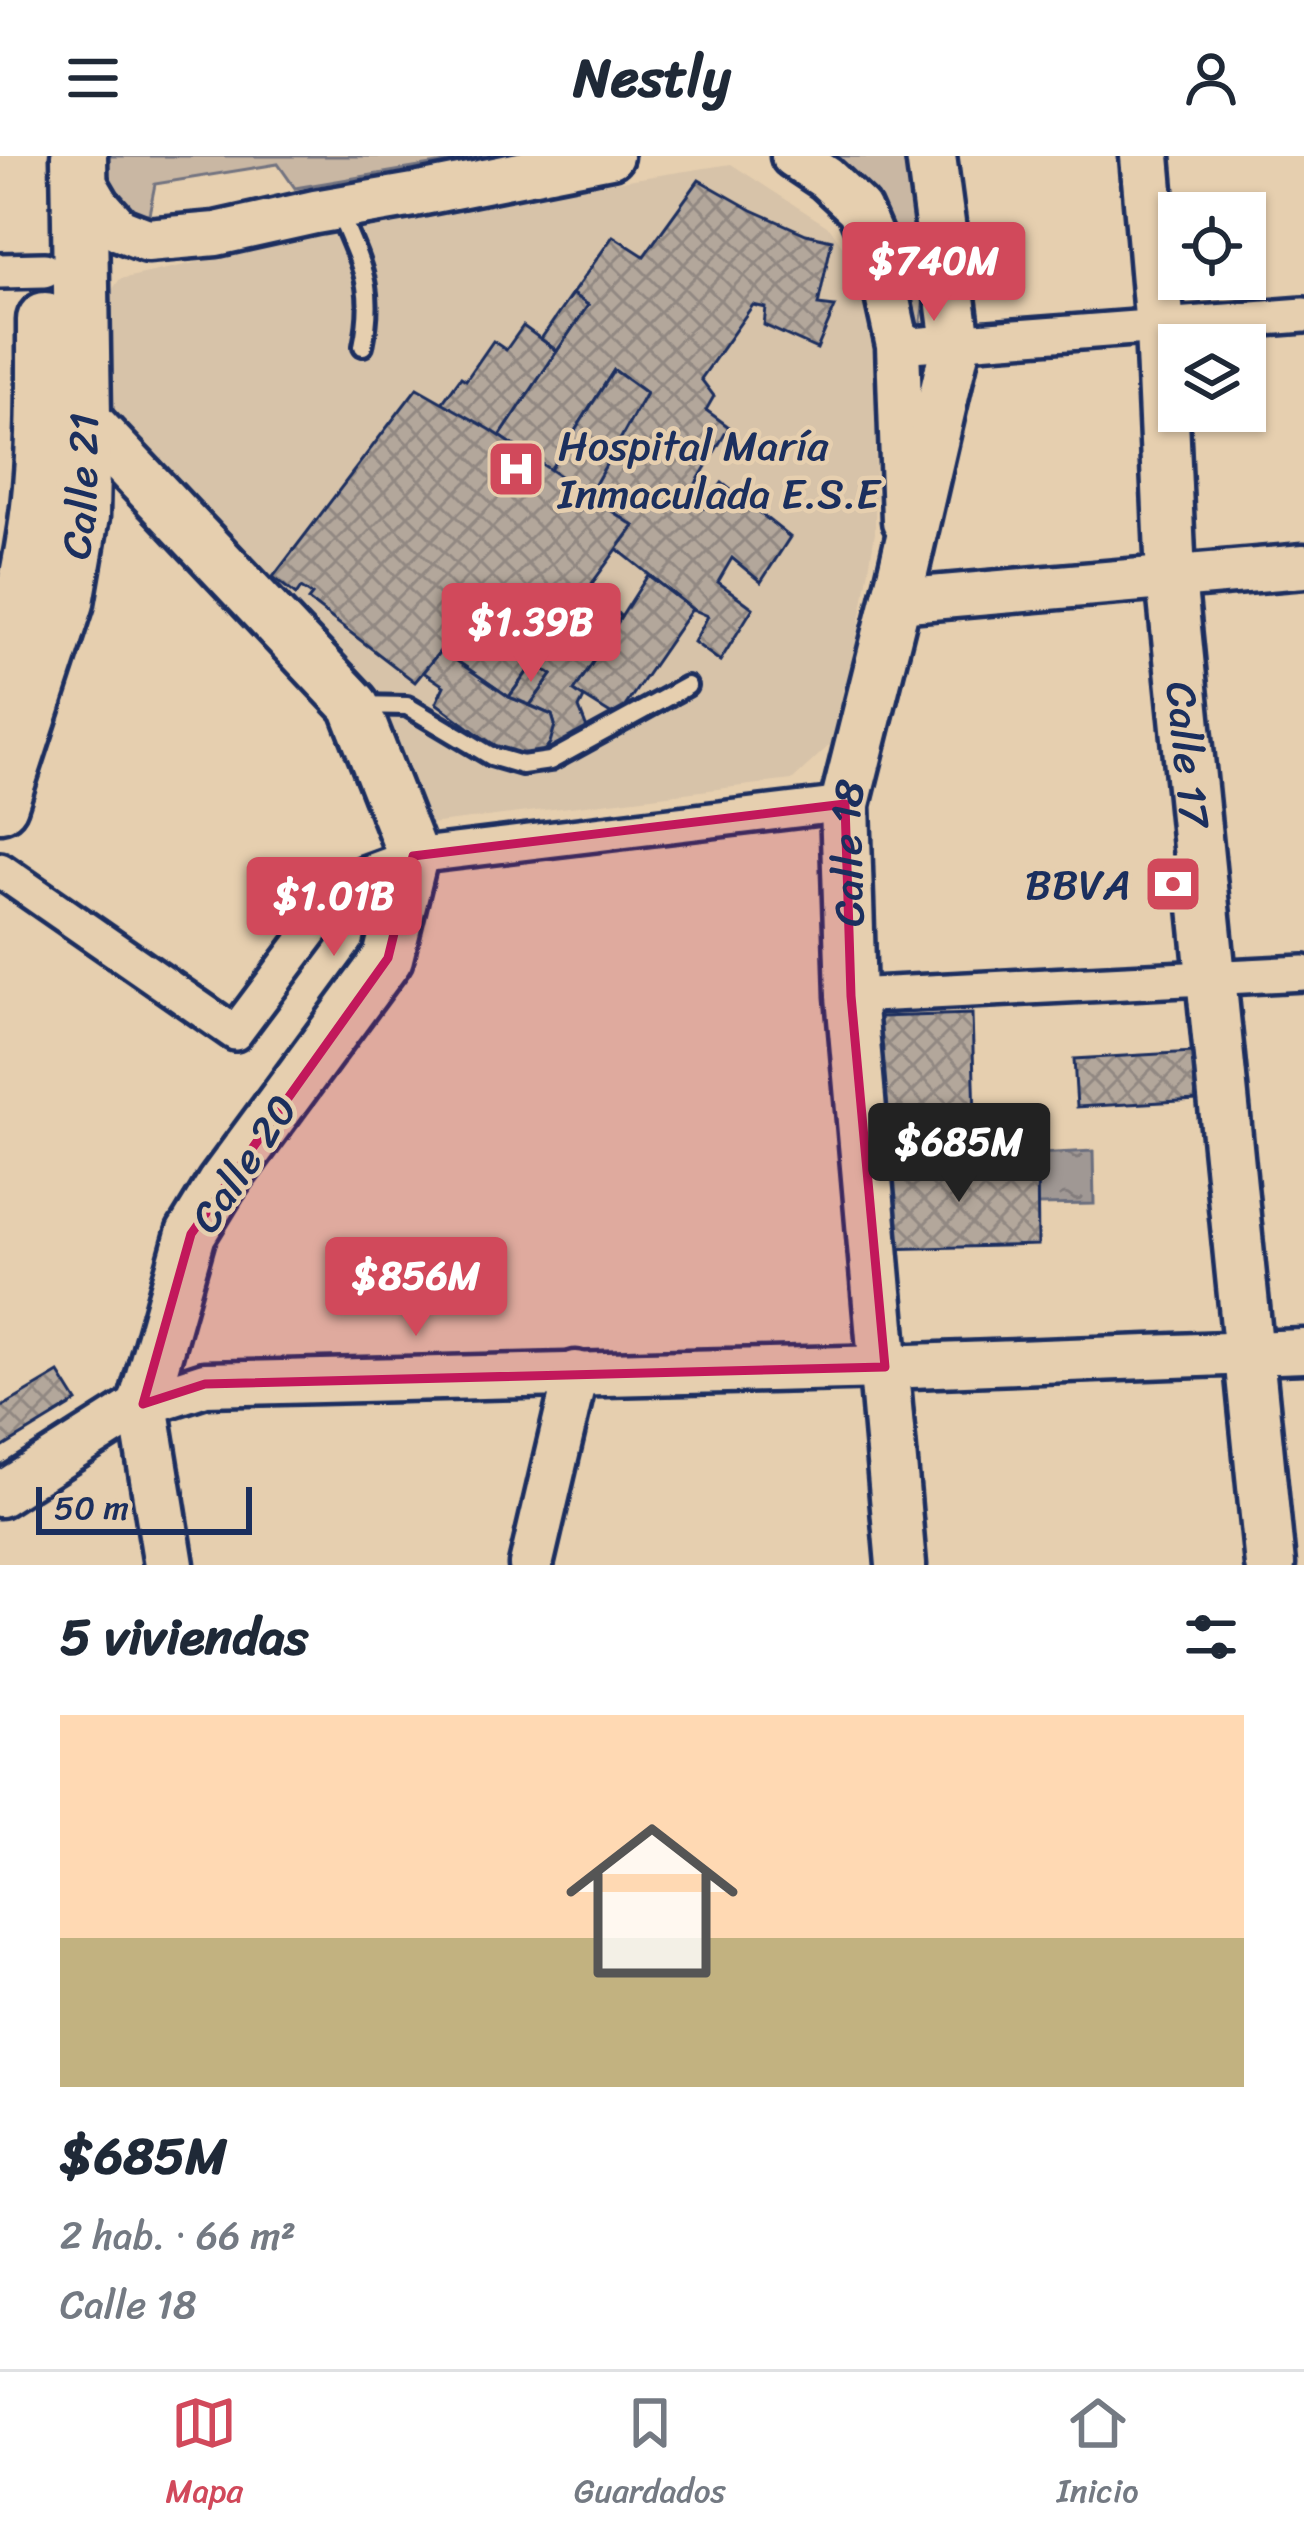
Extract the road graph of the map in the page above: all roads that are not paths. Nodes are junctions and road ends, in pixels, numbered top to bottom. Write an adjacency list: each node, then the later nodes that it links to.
1 (793, 156): 14 (street)
2 (932, 156): 12 (main road, Calle 18)
3 (1145, 156): 9 (main road, Calle 17)
4 (601, 157): 6 (street)
5 (68, 163): 6 (street); 7 (main road, Calle 21); 15 (main road, Calle 21)
6 (338, 208): 13 (lane)
7 (22, 270): 19 (main road, Calle 21)
8 (1304, 315): 10 (street)
9 (1160, 324)
10 (1204, 324)
11 (1158, 328): 12 (street)
12 (956, 344): 14 (street); 20 (main road, Calle 18)
13 (363, 346)
14 (898, 346): 20 (street)
15 (83, 417): 23 (main road); 24 (main road, Calle 21)
16 (1165, 432): 18 (main road, Calle 17)
17 (1304, 566): 18 (street)
18 (1172, 578): 20 (street); 29 (main road, Calle 17)
19 (15, 585): 22 (main road, Calle 21)
20 (899, 589): 25 (main road, Calle 18)
21 (687, 686): 23 (lane)
22 (0, 690)
23 (354, 705): 26 (main road)
24 (0, 804)
25 (845, 804): 26 (street); 30 (main road, Calle 18)
26 (413, 856): 27 (street); 35 (main road, Calle 20)
27 (0, 870)
28 (1304, 973): 29 (street)
29 (1210, 976): 30 (street); 32 (main road, Calle 17)
30 (851, 996): 33 (main road, Calle 18)
31 (1304, 1351): 32 (street)
32 (1250, 1353): 33 (street); 40 (main road, Calle 17)
33 (885, 1366): 34 (street); 39 (main road, Calle 18)
34 (576, 1373): 35 (street); 38 (street)
35 (143, 1404): 36 (street); 37 (main road, Calle 20)
36 (0, 1495)
37 (169, 1565)
38 (530, 1565)
39 (901, 1565)
40 (1270, 1565)

